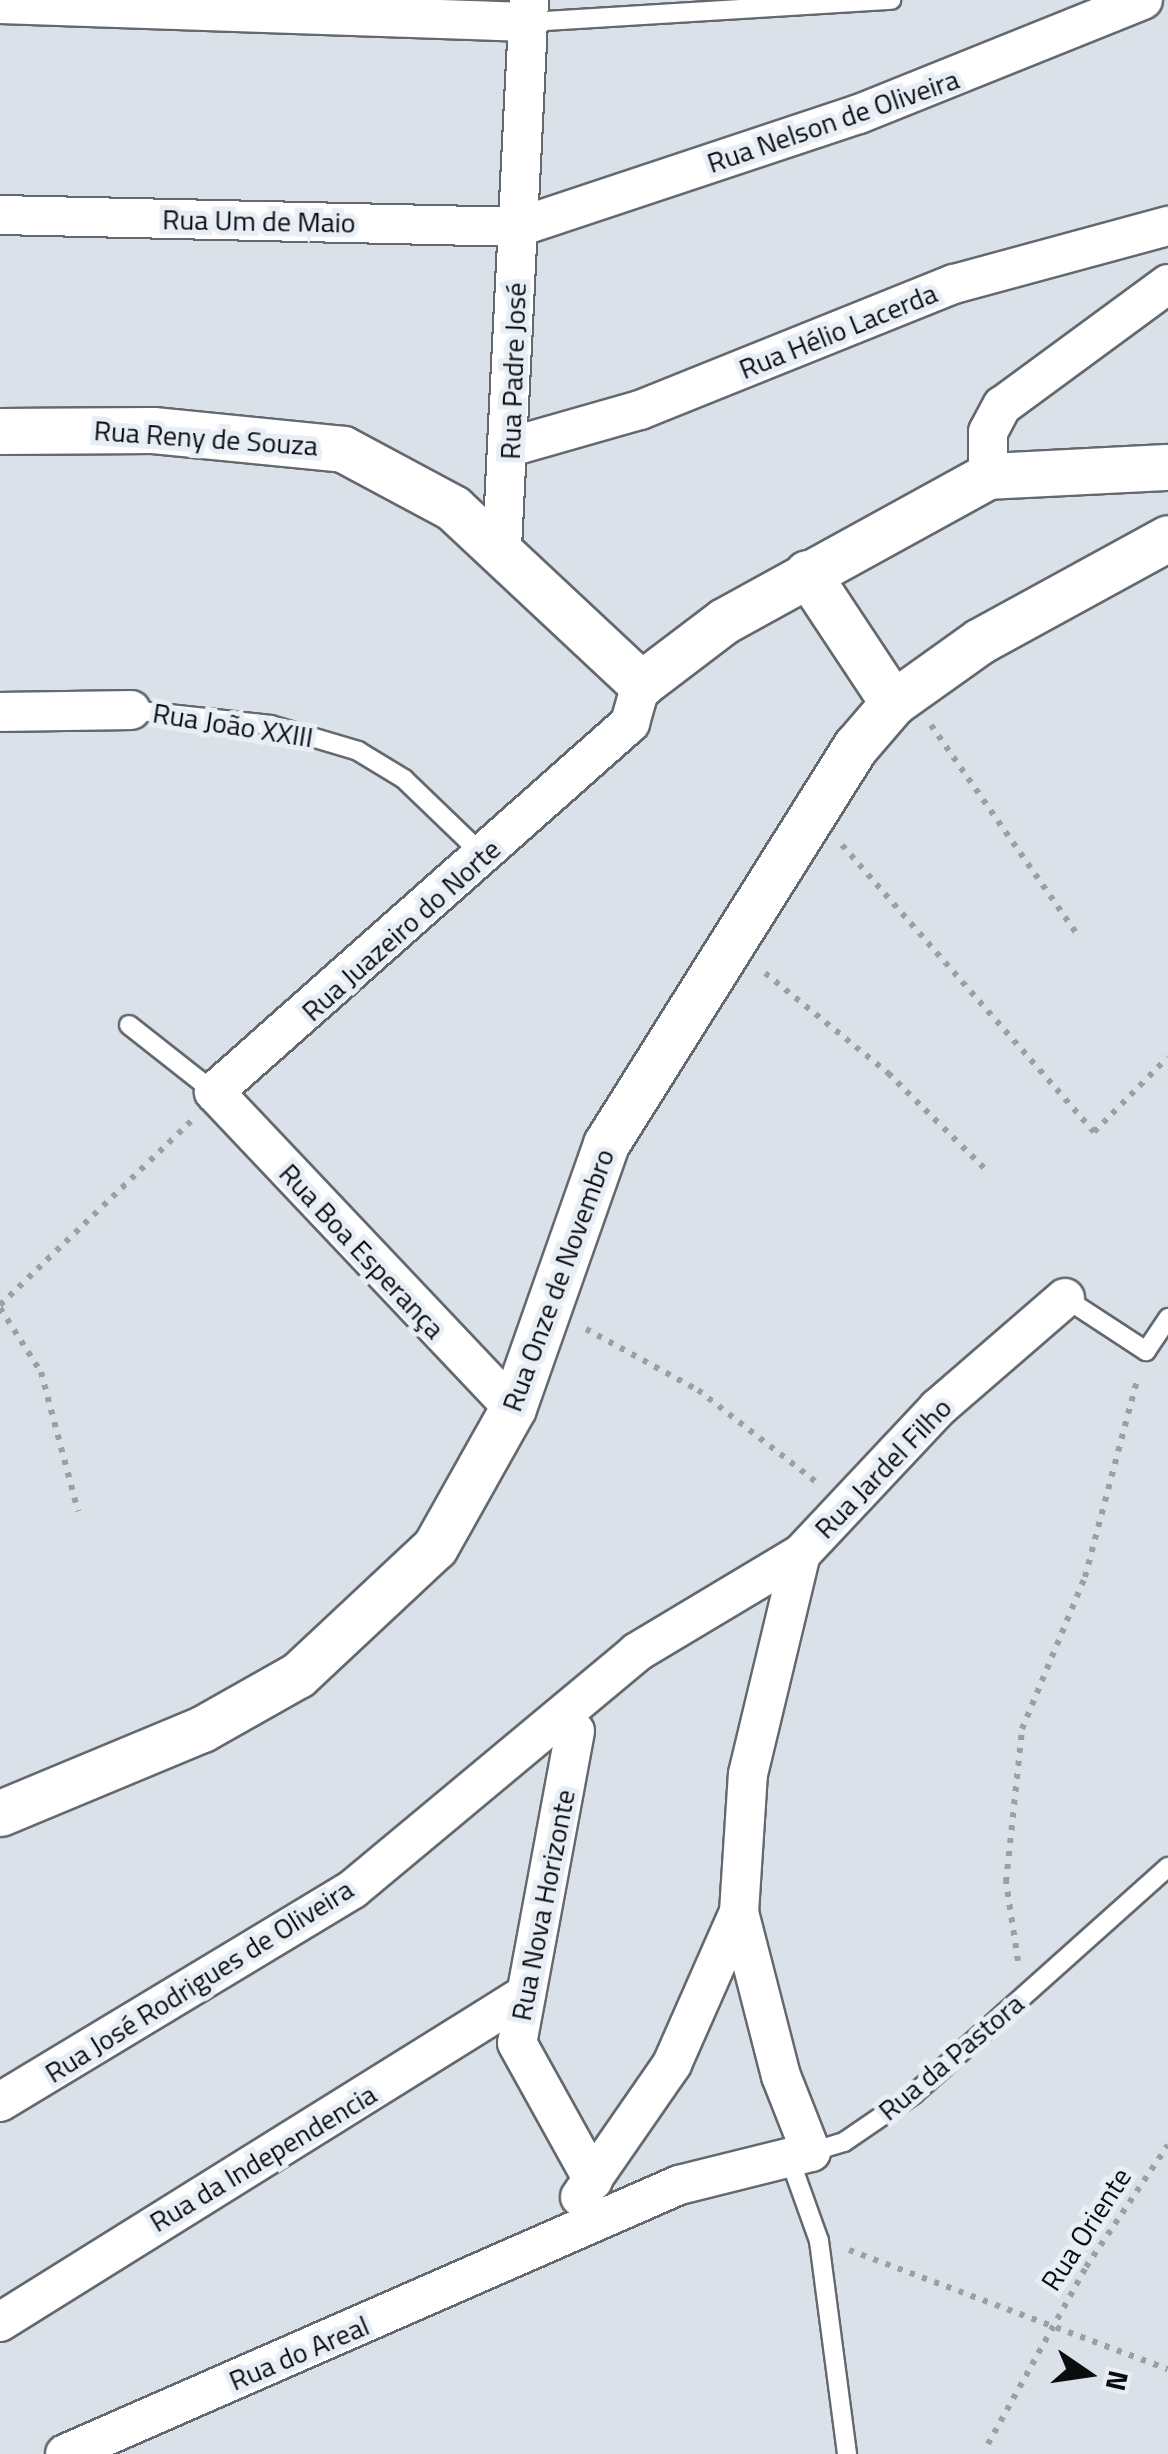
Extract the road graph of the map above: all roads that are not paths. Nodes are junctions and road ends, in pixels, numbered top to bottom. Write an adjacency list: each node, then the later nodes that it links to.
1 (891, 0): 4 (lane)
2 (1142, 0): 7 (street, Rua Nelson de Oliveira)
3 (0, 4): 4 (street)
4 (529, 11): 7 (street, Rua Padre José)
5 (0, 214): 7 (street, Rua Um de Maio)
6 (1168, 226): 10 (street, Rua Hélio Lacerda)
7 (519, 227): 10 (street, Rua Padre José)
8 (1168, 284): 12 (street)
9 (0, 431): 14 (street, Rua Reny de Souza)
10 (510, 447): 14 (street, Rua Padre José)
11 (1168, 467): 12 (street)
12 (988, 476): 15 (street)
13 (1168, 538): 17 (street, Rua Onze de Novembro)
14 (502, 547): 16 (street)
15 (807, 572): 16 (street); 17 (street)
16 (641, 684): 20 (street, Rua Juazeiro do Norte)
17 (901, 698): 25 (street, Rua Onze de Novembro)
18 (132, 710): 19 (street, Rua João XXIII); 20 (lane, Rua João XXIII)
19 (0, 712)
20 (484, 856): 22 (street, Rua Juazeiro do Norte)
21 (129, 1025): 22 (lane)
22 (214, 1092): 25 (street, Rua Boa Esperança)
23 (1065, 1298): 24 (lane, Rua Jardel Filho); 26 (street, Rua Jardel Filho)
24 (1168, 1318)
25 (514, 1408): 28 (street, Rua Onze de Novembro)
26 (800, 1554): 27 (street, Rua Jardel Filho); 30 (street)
27 (577, 1716): 31 (street, Rua Nova Horizonte); 32 (street, Rua José Rodrigues de Oliveira)
28 (0, 1813)
29 (1168, 1867): 33 (lane, Rua da Pastora)
30 (739, 1912): 33 (street); 34 (street)
31 (526, 1994): 34 (street, Rua Nova Horizonte); 36 (street, Rua da Independencia)
32 (0, 2102)
33 (800, 2155): 35 (street, Rua da Pastora); 38 (lane)
34 (593, 2180): 35 (street)
35 (534, 2252): 37 (street, Rua do Areal)
36 (0, 2322)
37 (65, 2454)
38 (847, 2454)

